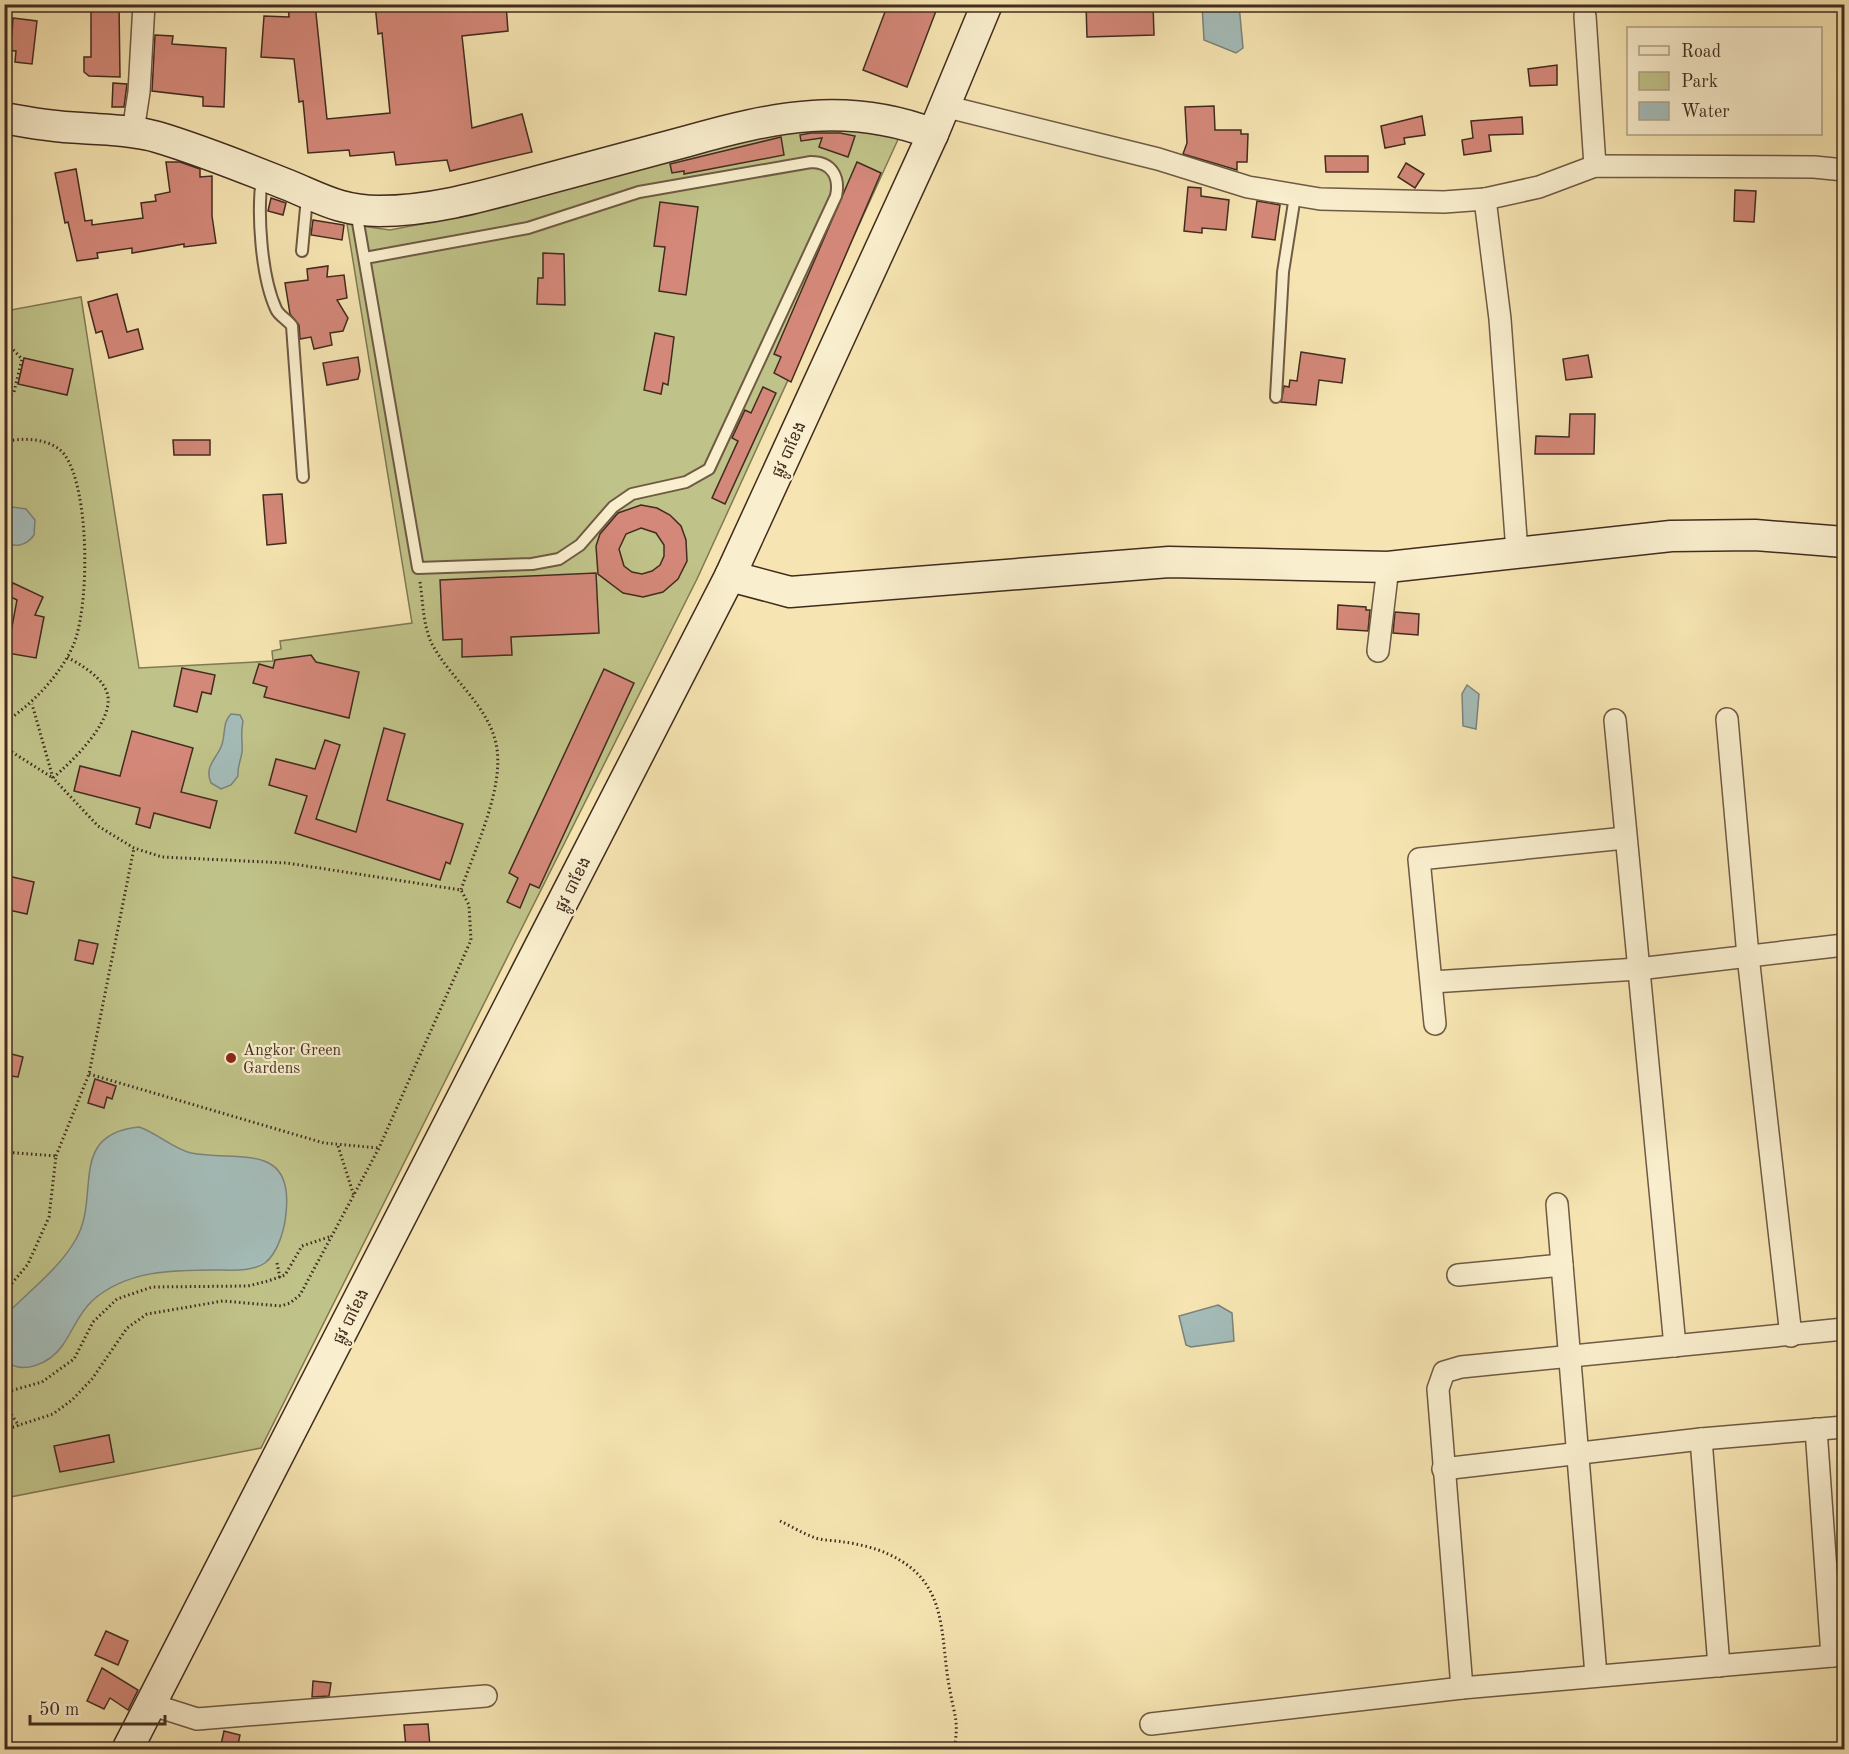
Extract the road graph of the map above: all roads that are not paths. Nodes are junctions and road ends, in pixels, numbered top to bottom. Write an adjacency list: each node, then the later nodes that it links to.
1 (144, 4): 6 (street)
2 (987, 4): 4 (street, ផ្លូវ បាខែង)
3 (1585, 16): 8 (street)
4 (944, 106): 7 (street, ផ្លូវ បាខែង); 12 (street)
5 (4, 118): 6 (street)
6 (133, 131): 10 (street)
7 (933, 134): 14 (street); 22 (street, ផ្លូវ បាខែង)
8 (1595, 166): 9 (street); 13 (street)
9 (1845, 170)
10 (263, 176): 11 (street); 18 (lane)
11 (307, 194): 14 (street); 15 (lane)
12 (1294, 196): 13 (street); 17 (lane)
13 (1485, 199): 20 (street)
14 (356, 210): 16 (lane)
15 (302, 251)
16 (365, 258): 16 (lane)
17 (1276, 398)
18 (303, 477)
19 (1845, 542): 20 (street)
20 (1517, 552): 21 (street)
21 (1388, 567): 22 (street); 23 (street)
22 (730, 576): 49 (street, ផ្លូវ បាខែង)
23 (1378, 651)
24 (1727, 719): 28 (street)
25 (1615, 720): 26 (street)
26 (1625, 838): 29 (street); 30 (street)
27 (1845, 945): 28 (street)
28 (1748, 956): 29 (street); 36 (street)
29 (1638, 969): 30 (street); 37 (street)
30 (1432, 982): 31 (street)
31 (1435, 1024)
32 (1557, 1204): 33 (street)
33 (1562, 1265): 34 (street); 38 (street)
34 (1458, 1275)
35 (1845, 1329): 36 (street)
36 (1791, 1336): 37 (street)
37 (1675, 1346): 38 (street)
38 (1571, 1355): 42 (street); 43 (street)
39 (1845, 1427): 40 (street)
40 (1816, 1429): 41 (street); 44 (street)
41 (1701, 1439): 42 (street); 45 (street)
42 (1576, 1453): 43 (street); 46 (street)
43 (1443, 1469): 47 (street)
44 (1838, 1655): 45 (street)
45 (1719, 1666): 46 (street)
46 (1596, 1675): 47 (street)
47 (1462, 1688): 50 (street)
48 (486, 1696): 49 (street)
49 (150, 1704): 51 (street, ផ្លូវ បាខែង)
50 (1151, 1724)
51 (127, 1749)

